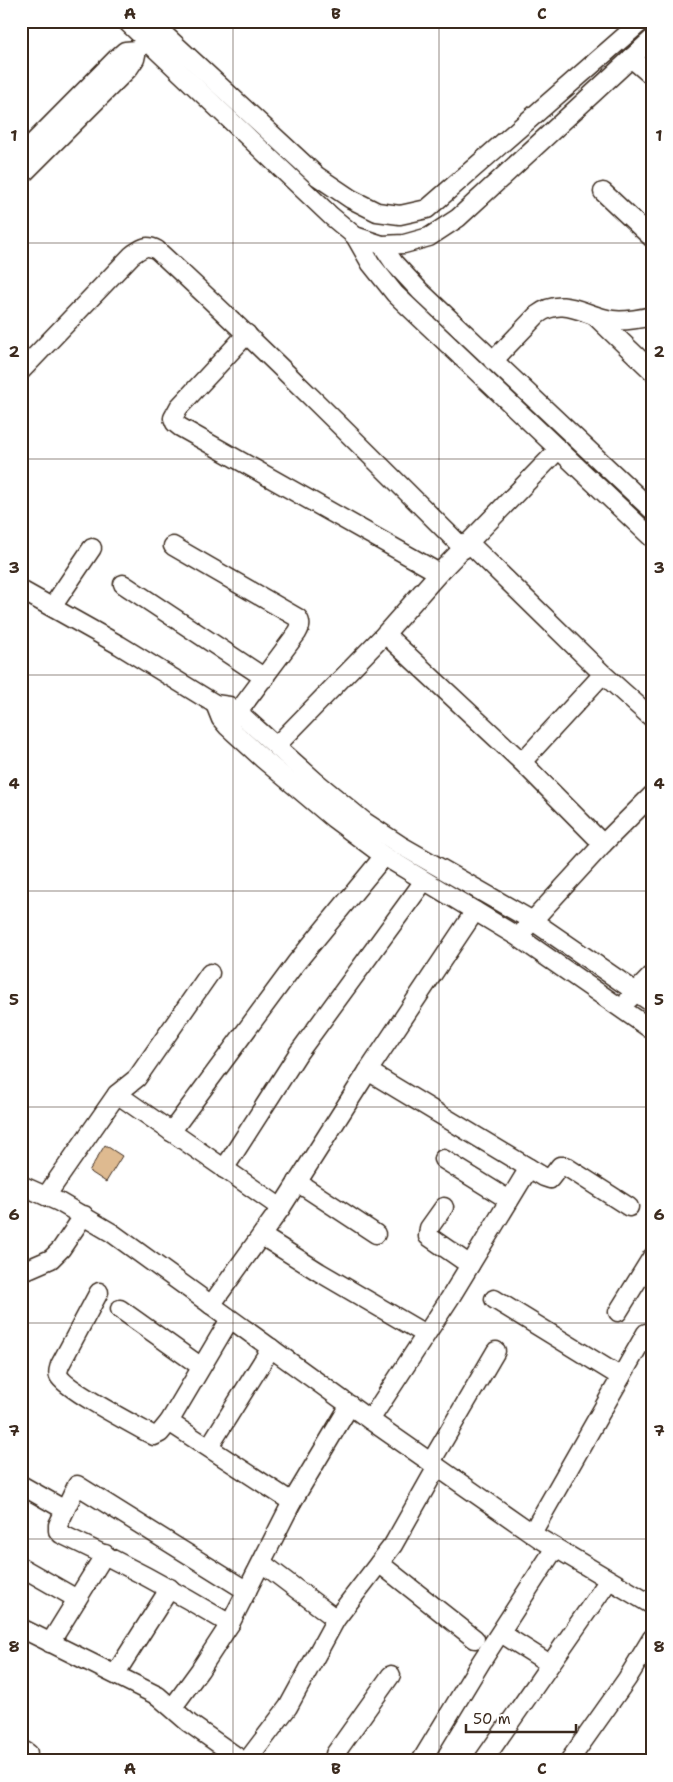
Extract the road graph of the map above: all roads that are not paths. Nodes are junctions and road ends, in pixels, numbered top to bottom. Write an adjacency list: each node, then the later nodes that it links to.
1 (126, 21): 3 (street)
2 (642, 21): 3 (street)
3 (148, 35): 7 (street); 8 (street); 10 (street)
4 (652, 39): 5 (street)
5 (631, 58): 6 (street); 12 (street)
6 (652, 76)
7 (21, 155)
8 (21, 176)
9 (603, 192): 11 (street)
10 (355, 236): 12 (street); 19 (street)
11 (652, 238)
12 (382, 245): 16 (street)
13 (594, 316): 14 (street); 16 (street); 18 (street)
14 (652, 316)
15 (247, 334): 17 (street); 23 (street); 25 (street)
16 (493, 360): 20 (street)
17 (21, 371)
18 (652, 371)
19 (559, 449): 21 (street); 23 (street)
20 (652, 510)
21 (652, 538)
22 (173, 546): 31 (street)
23 (466, 546): 25 (street); 30 (street)
24 (92, 548): 28 (street)
25 (439, 573): 29 (street)
26 (123, 584): 31 (street)
27 (21, 590): 28 (street)
28 (52, 607): 32 (street)
29 (385, 634): 36 (street); 37 (street)
30 (603, 674): 34 (street); 37 (street)
31 (265, 678): 33 (street)
32 (215, 704): 33 (street); 35 (street)
33 (238, 712): 35 (street); 36 (street)
34 (652, 718)
35 (227, 726): 38 (street)
36 (276, 746): 38 (street)
37 (522, 762): 41 (street)
38 (309, 787): 40 (street)
39 (652, 794): 41 (street)
40 (338, 812): 42 (street); 45 (street)
41 (603, 844): 45 (street)
42 (384, 856): 43 (street); 55 (street)
43 (424, 881): 44 (street); 57 (street)
44 (475, 910): 46 (street); 53 (street)
45 (533, 921): 46 (street); 49 (street)
46 (518, 937): 50 (street)
47 (210, 973): 54 (street)
48 (652, 974): 49 (street)
49 (647, 999): 50 (street); 51 (street)
50 (620, 1009): 51 (street)
51 (634, 1018): 52 (street)
52 (652, 1030)
53 (368, 1071): 58 (street); 59 (street)
54 (117, 1094): 55 (street); 61 (street)
55 (171, 1132): 57 (street)
56 (443, 1159): 62 (street)
57 (224, 1168): 65 (street)
58 (529, 1168): 62 (street); 64 (street)
59 (297, 1182): 65 (street); 67 (street)
60 (21, 1186): 61 (street)
61 (46, 1196): 66 (street)
62 (509, 1200): 70 (street)
63 (444, 1207): 70 (street)
64 (629, 1207)
65 (281, 1208): 68 (street)
66 (84, 1216): 71 (street); 74 (street)
67 (376, 1234)
68 (262, 1236): 74 (street); 79 (street)
69 (652, 1257): 76 (street)
70 (470, 1265): 79 (street)
71 (21, 1272)
72 (99, 1292): 86 (street)
73 (494, 1299): 83 (street)
74 (211, 1305): 77 (street)
75 (120, 1309): 82 (street)
76 (618, 1312)
77 (230, 1319): 80 (street); 82 (street)
78 (646, 1333): 83 (street)
79 (425, 1334): 85 (street)
80 (271, 1348): 84 (street); 87 (street)
81 (496, 1351): 88 (street)
82 (200, 1366): 86 (street)
83 (621, 1377): 92 (street)
84 (350, 1405): 85 (street); 90 (street)
85 (370, 1420): 88 (street)
86 (169, 1422): 87 (street)
87 (209, 1447): 90 (street)
88 (434, 1465): 92 (street); 96 (street)
89 (21, 1485): 91 (street)
90 (292, 1502): 95 (street)
91 (65, 1510): 94 (street); 100 (street)
92 (532, 1533): 93 (street)
93 (555, 1548): 98 (street); 106 (street)
94 (105, 1554): 99 (street); 101 (street)
95 (262, 1563): 100 (street); 103 (street)
96 (379, 1563): 103 (street); 108 (street)
97 (21, 1567): 101 (street)
98 (609, 1580): 102 (street); 110 (street)
99 (170, 1588): 104 (street); 111 (street)
100 (247, 1591): 104 (street)
101 (77, 1599): 109 (street)
102 (652, 1605)
103 (336, 1619): 115 (street)
104 (230, 1624): 113 (street)
105 (21, 1628): 109 (street)
106 (501, 1633): 110 (street); 117 (street)
107 (652, 1638): 119 (street)
108 (476, 1639)
109 (50, 1643): 111 (street)
110 (550, 1664): 118 (street)
111 (116, 1673): 113 (street)
112 (391, 1675): 116 (street)
113 (172, 1707): 114 (street)
114 (243, 1761)
115 (247, 1761)
116 (337, 1761)
117 (421, 1761)
118 (484, 1761)
119 (569, 1761)

